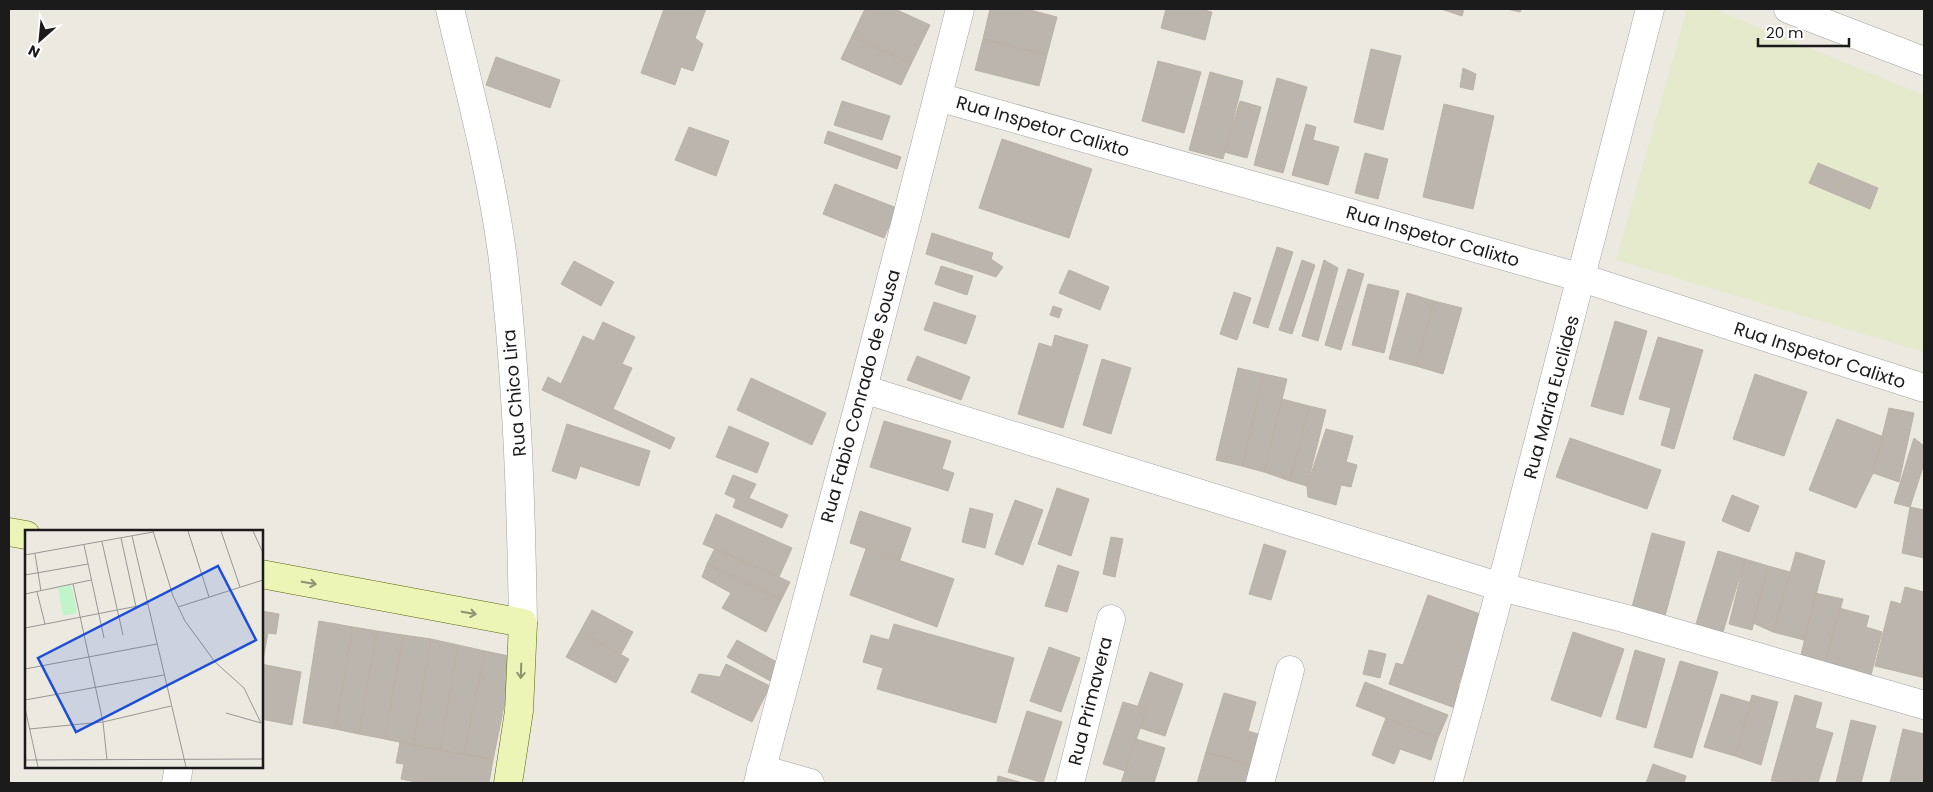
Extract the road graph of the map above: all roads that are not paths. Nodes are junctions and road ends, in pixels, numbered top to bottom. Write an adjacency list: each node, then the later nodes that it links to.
1 (450, 9): 15 (street, Rua Chico Lira)
2 (960, 9): 6 (street, Rua Fabio Conrado de Sousa)
3 (1650, 9): 7 (street, Rua Maria Euclides)
4 (1788, 9): 5 (street)
5 (1924, 61)
6 (938, 97): 7 (street, Rua Inspetor Calixto); 9 (street, Rua Fabio Conrado de Sousa)
7 (1582, 278): 8 (street, Rua Inspetor Calixto); 13 (street, Rua Maria Euclides)
8 (1924, 388)
9 (863, 389): 13 (street); 19 (street, Rua Fabio Conrado de Sousa)
10 (9, 532): 11 (street)
11 (25, 535)
12 (262, 574): 15 (street, one-way to 15)
13 (1501, 587): 17 (street); 25 (street, Rua Maria Euclides)
14 (1111, 620): 23 (street, Rua Primavera)
15 (523, 623): 21 (street, Rua Chico Lira, one-way to 21)
16 (1290, 670): 24 (street)
17 (1924, 706)
18 (179, 767): 20 (street)
19 (760, 776): 22 (street)
20 (176, 783)
21 (508, 783)
22 (810, 783)
23 (1070, 783)
24 (1260, 783)
25 (1448, 783)

